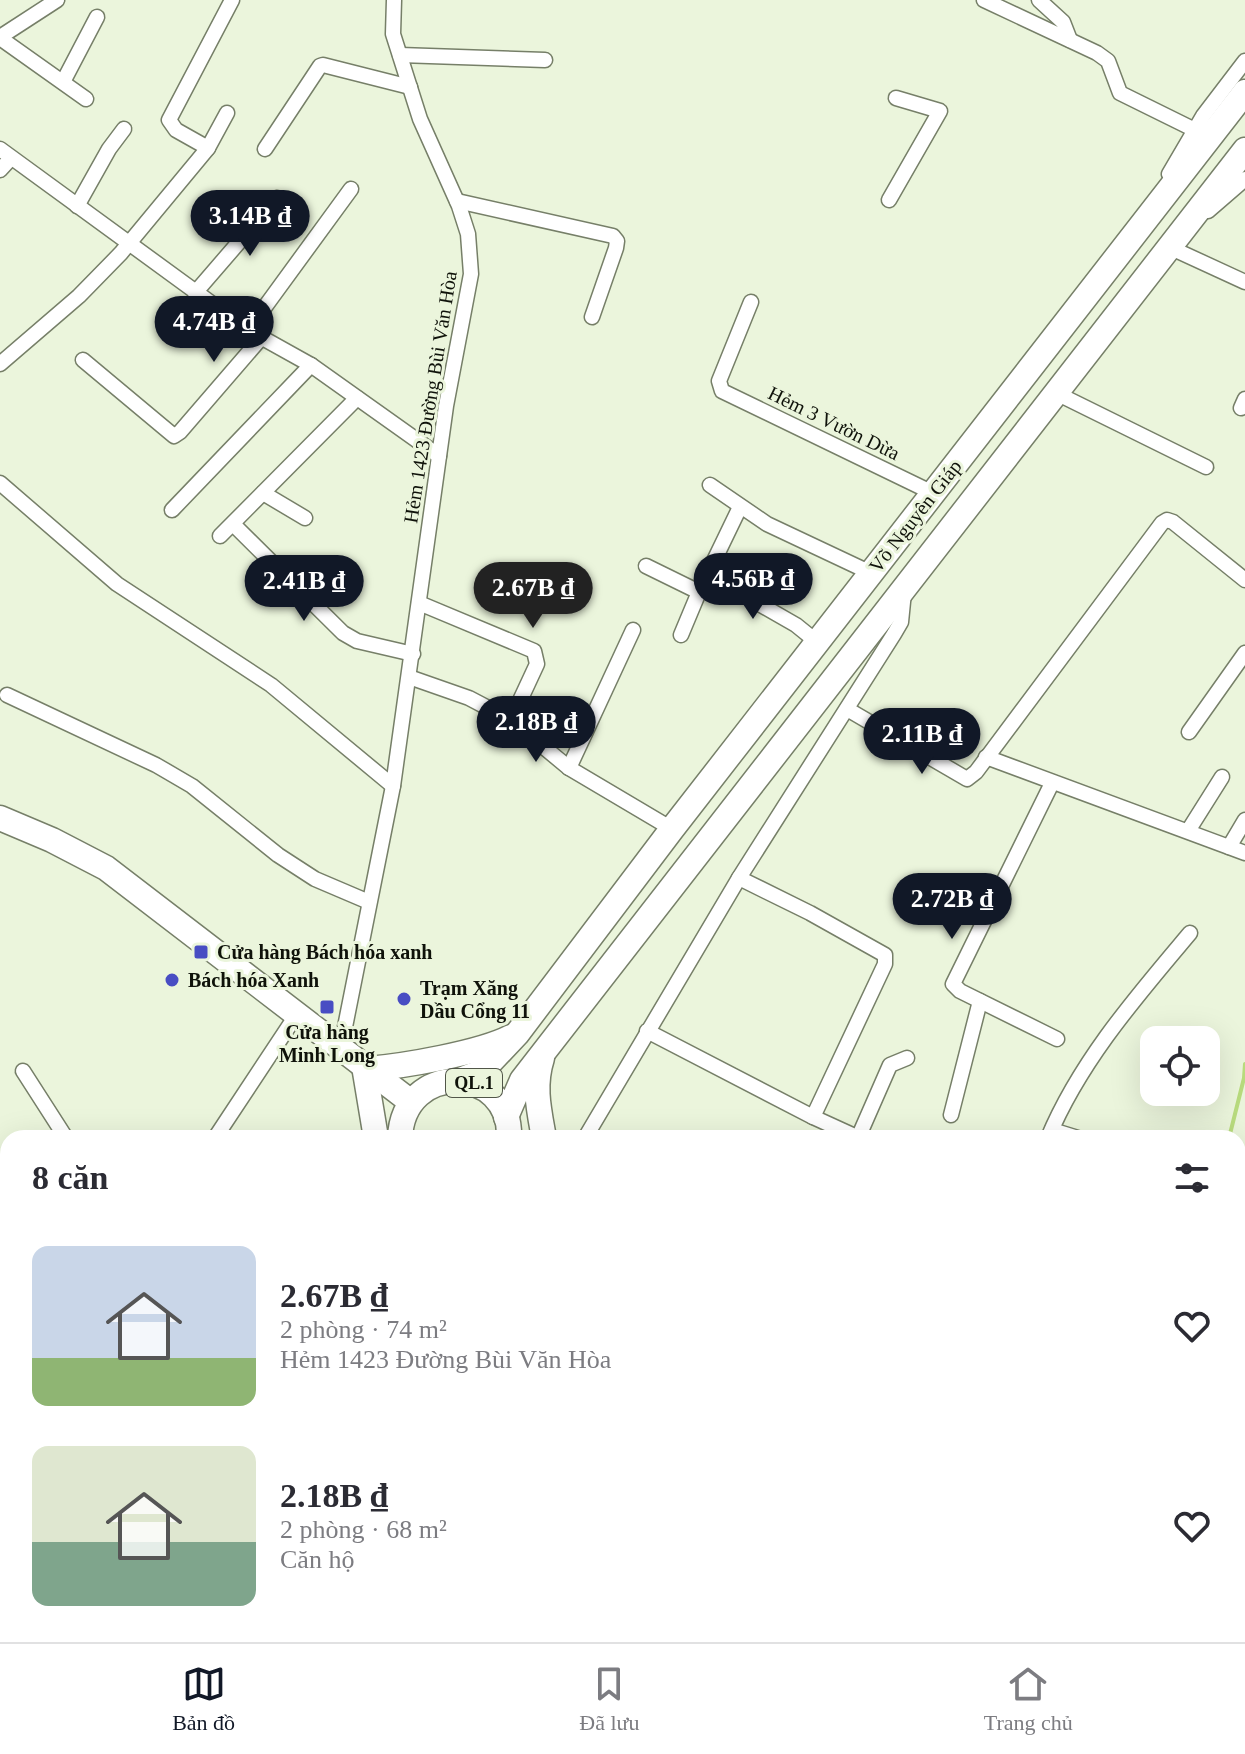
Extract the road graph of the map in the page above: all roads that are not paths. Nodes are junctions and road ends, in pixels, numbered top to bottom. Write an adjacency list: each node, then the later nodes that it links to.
1 (57, 0): 7 (street)
2 (232, 0): 20 (street)
3 (394, 0): 9 (street, Hẻm 1423 Đường Bùi Văn Hòa)
4 (984, 0): 8 (street)
5 (1039, 0): 8 (street)
6 (97, 17): 12 (street)
7 (0, 37): 12 (street)
8 (1070, 40): 19 (street)
9 (400, 55): 10 (street); 13 (street, Hẻm 1423 Đường Bùi Văn Hòa)
10 (545, 60)
11 (1245, 61): 19 (street)
12 (63, 82): 16 (street)
13 (410, 87): 21 (street); 29 (street, Hẻm 1423 Đường Bùi Văn Hòa)
14 (1245, 92): 31 (main road, Võ Nguyên Giáp / QL.1)
15 (896, 98): 28 (street)
16 (86, 99)
17 (227, 113): 20 (street)
18 (124, 129): 30 (street)
19 (1195, 130): 31 (street)
20 (208, 148): 32 (street)
21 (265, 149)
22 (1245, 150): 33 (main road, Võ Nguyên Giáp / QL.1)
23 (5, 154): 24 (street); 30 (street)
24 (0, 170)
25 (1245, 179): 33 (street)
26 (351, 189): 38 (street)
27 (277, 198): 35 (street)
28 (889, 200)
29 (457, 201): 37 (street); 44 (street, Hẻm 1423 Đường Bùi Văn Hòa)
30 (77, 206): 32 (street)
31 (1131, 239): 49 (main road, Võ Nguyên Giáp / QL.1)
32 (129, 242): 35 (street); 40 (street)
33 (1172, 244): 34 (street); 42 (main road, Võ Nguyên Giáp / QL.1)
34 (1245, 282)
35 (195, 293): 38 (street)
36 (751, 302): 49 (street, Hẻm 3 Vườn Dừa)
37 (592, 317)
38 (254, 334): 39 (street); 41 (street)
39 (83, 360)
40 (0, 364)
41 (311, 365): 43 (street); 51 (street)
42 (1056, 393): 45 (street); 60 (main road, Võ Nguyên Giáp / QL.1)
43 (357, 398): 44 (street); 48 (street)
44 (439, 456): 62 (street, Hẻm 1423 Đường Bùi Văn Hòa)
45 (1206, 467)
46 (710, 485): 50 (street)
47 (2, 488): 77 (street)
48 (263, 493): 52 (street); 53 (street)
49 (933, 493): 57 (main road, Võ Nguyên Giáp / QL.1)
50 (740, 507): 57 (street); 58 (street)
51 (172, 510)
52 (305, 518)
53 (233, 524): 54 (street); 67 (street)
54 (220, 536)
55 (1245, 560): 59 (street)
56 (646, 566): 61 (street)
57 (871, 573): 65 (main road, Võ Nguyên Giáp / QL.1)
58 (707, 574): 61 (street); 65 (street)
59 (1240, 577): 73 (street)
60 (905, 588): 70 (street); 93 (main road, Võ Nguyên Giáp / QL.1)
61 (699, 592): 64 (street)
62 (419, 603): 67 (street, Hẻm 1423 Đường Bùi Văn Hòa); 71 (street)
63 (633, 630): 74 (street)
64 (681, 635)
65 (817, 642): 80 (main road, Võ Nguyên Giáp / QL.1)
66 (1245, 653): 72 (street)
67 (413, 654): 68 (street, Hẻm 1423 Đường Bùi Văn Hòa)
68 (409, 677): 71 (street); 77 (street, Hẻm 1423 Đường Bùi Văn Hòa)
69 (7, 695): 85 (street)
70 (847, 709): 73 (street); 84 (street)
71 (511, 720): 74 (street)
72 (1189, 732)
73 (986, 757): 76 (street)
74 (569, 768): 80 (street)
75 (1222, 777): 81 (street)
76 (1052, 783): 81 (street); 87 (street)
77 (393, 786): 85 (street, Hẻm 1423 Đường Bùi Văn Hòa)
78 (0, 818): 88 (main road)
79 (1245, 820): 82 (street)
80 (672, 829): 90 (main road, Võ Nguyên Giáp / QL.1)
81 (1188, 831): 82 (street)
82 (1229, 847): 83 (street)
83 (1245, 853)
84 (739, 878): 89 (street); 100 (street)
85 (369, 902): 92 (street, Hẻm 1423 Đường Bùi Văn Hòa)
86 (1190, 933): 110 (street)
87 (980, 1001): 91 (street); 99 (street)
88 (297, 1014): 92 (main road); 103 (street)
89 (647, 1031): 100 (street); 107 (street)
90 (517, 1034): 95 (main road); 97 (main road, Võ Nguyên Giáp / QL.1)
91 (1057, 1039)
92 (341, 1047): 95 (main road)
93 (544, 1052): 101 (main road, Võ Nguyên Giáp / QL.1); 106 (main road)
94 (907, 1058): 109 (street)
95 (366, 1068): 98 (main road); 104 (main road)
96 (23, 1071): 102 (street)
97 (460, 1080): 98 (main road, QL.1); 101 (main road, QL.1)
98 (411, 1102): 105 (main road)
99 (951, 1115)
100 (813, 1117): 108 (street)
101 (508, 1128)
102 (61, 1130)
103 (220, 1130)
104 (375, 1130)
105 (401, 1130)
106 (543, 1130)
107 (590, 1130)
108 (841, 1130)
109 (861, 1130)
110 (1052, 1130)

